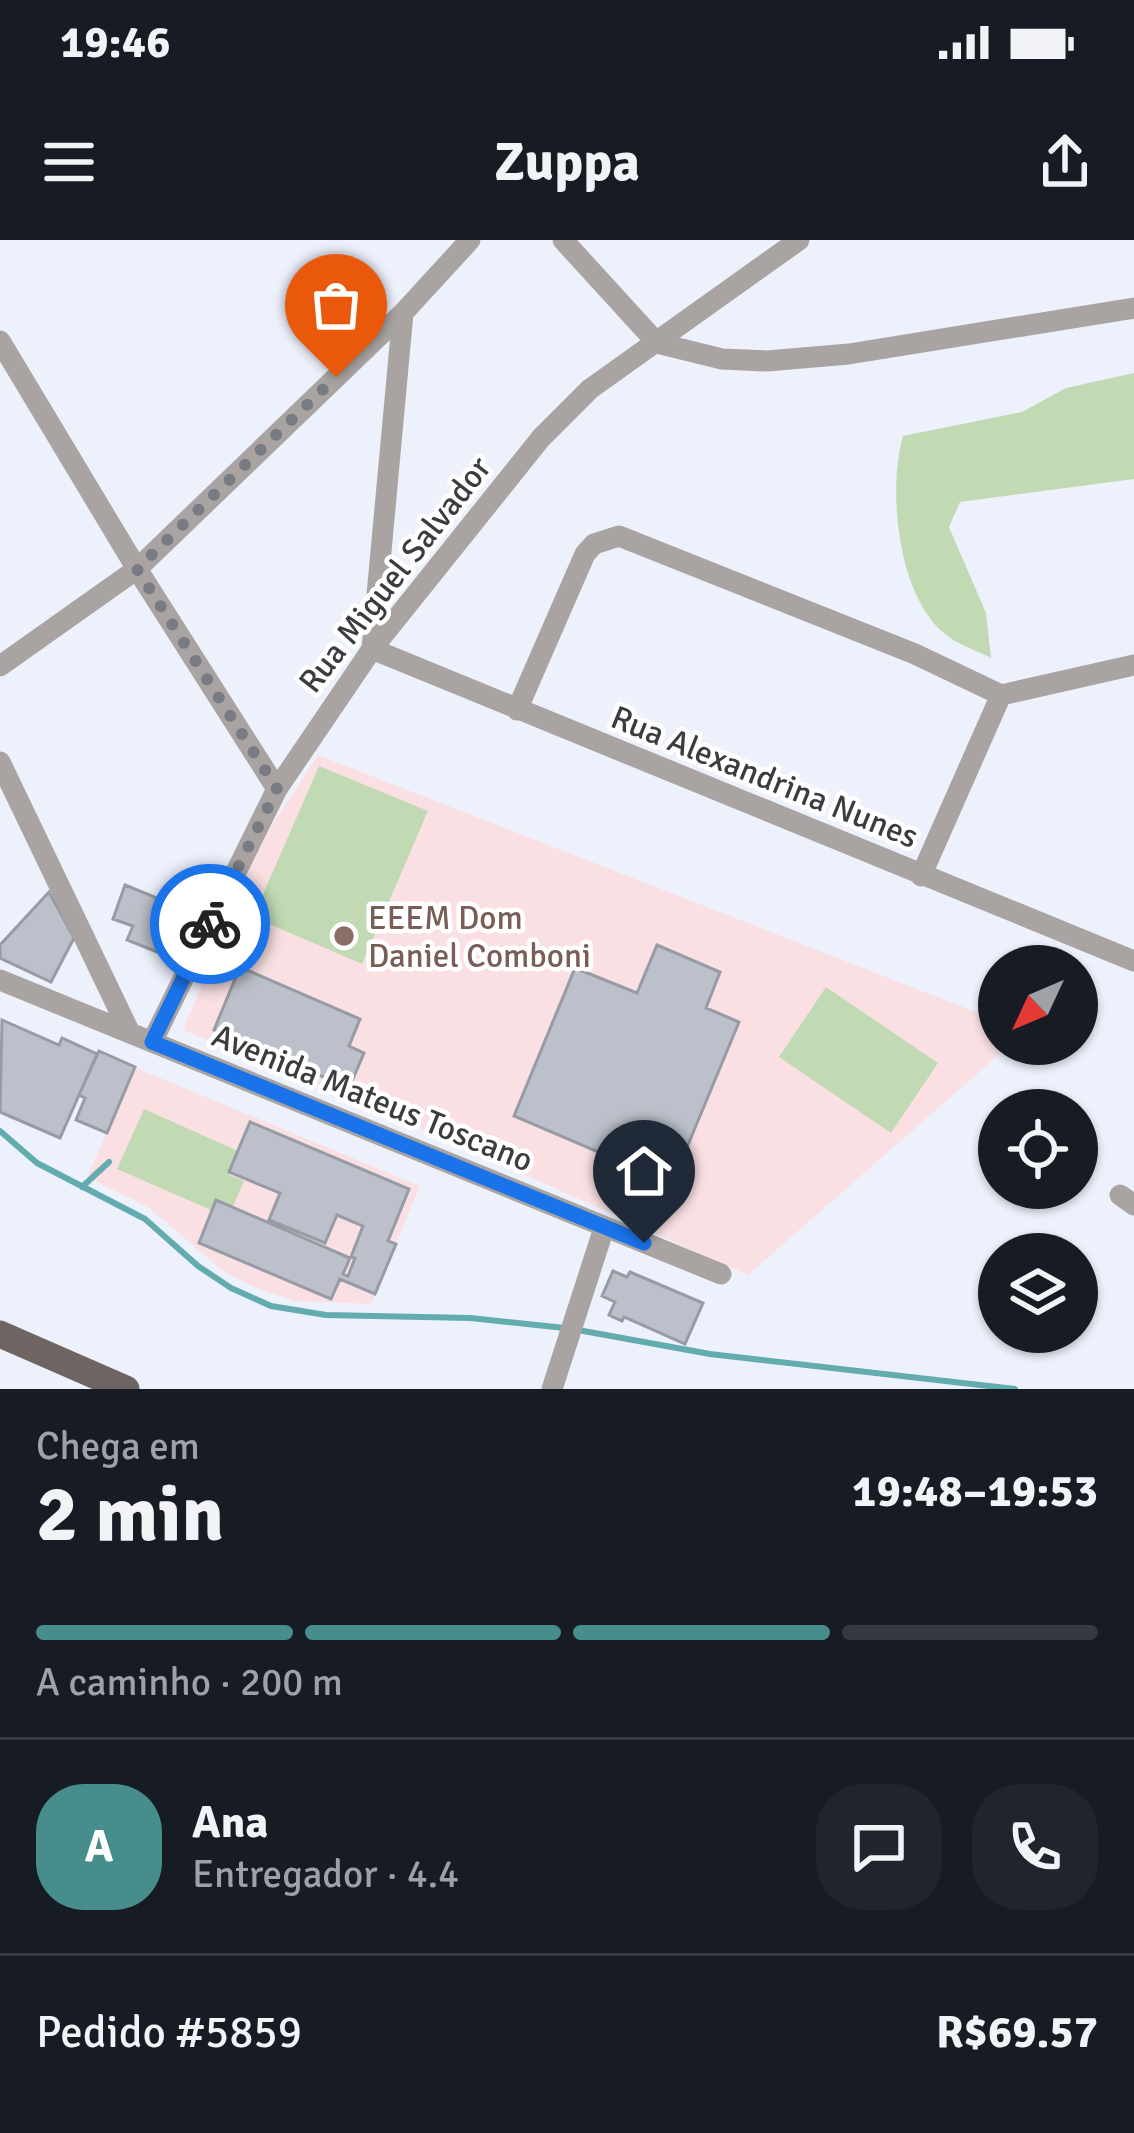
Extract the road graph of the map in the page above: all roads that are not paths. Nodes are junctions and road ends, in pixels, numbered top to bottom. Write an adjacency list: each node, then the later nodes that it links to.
1 (470, 240): 5 (street)
2 (563, 240): 7 (street)
3 (799, 240): 7 (street, Rua Miguel Salvador)
4 (1134, 308): 7 (street)
5 (403, 313): 8 (street); 9 (street)
6 (0, 341): 8 (street)
7 (657, 343): 9 (street, Rua Miguel Salvador)
8 (137, 569): 11 (street); 15 (street)
9 (372, 649): 13 (street, Rua Alexandrina Nunes); 15 (street, Rua Miguel Salvador)
10 (1134, 665): 12 (street)
11 (0, 666)
12 (1000, 695): 13 (street); 16 (street)
13 (517, 710): 16 (street, Rua Alexandrina Nunes)
14 (0, 762): 19 (street)
15 (277, 789): 20 (street, Rua Miguel Salvador)
16 (921, 876): 17 (street, Rua Alexandrina Nunes)
17 (1134, 961)
18 (0, 980): 19 (street, Avenida Mateus Toscano)
19 (130, 1033): 20 (street, Avenida Mateus Toscano)
20 (152, 1042): 21 (street, Avenida Mateus Toscano)
21 (604, 1228): 22 (street, Avenida Mateus Toscano); 25 (street)
22 (722, 1274)
23 (0, 1334): 24 (main road)
24 (126, 1389)
25 (552, 1389)

